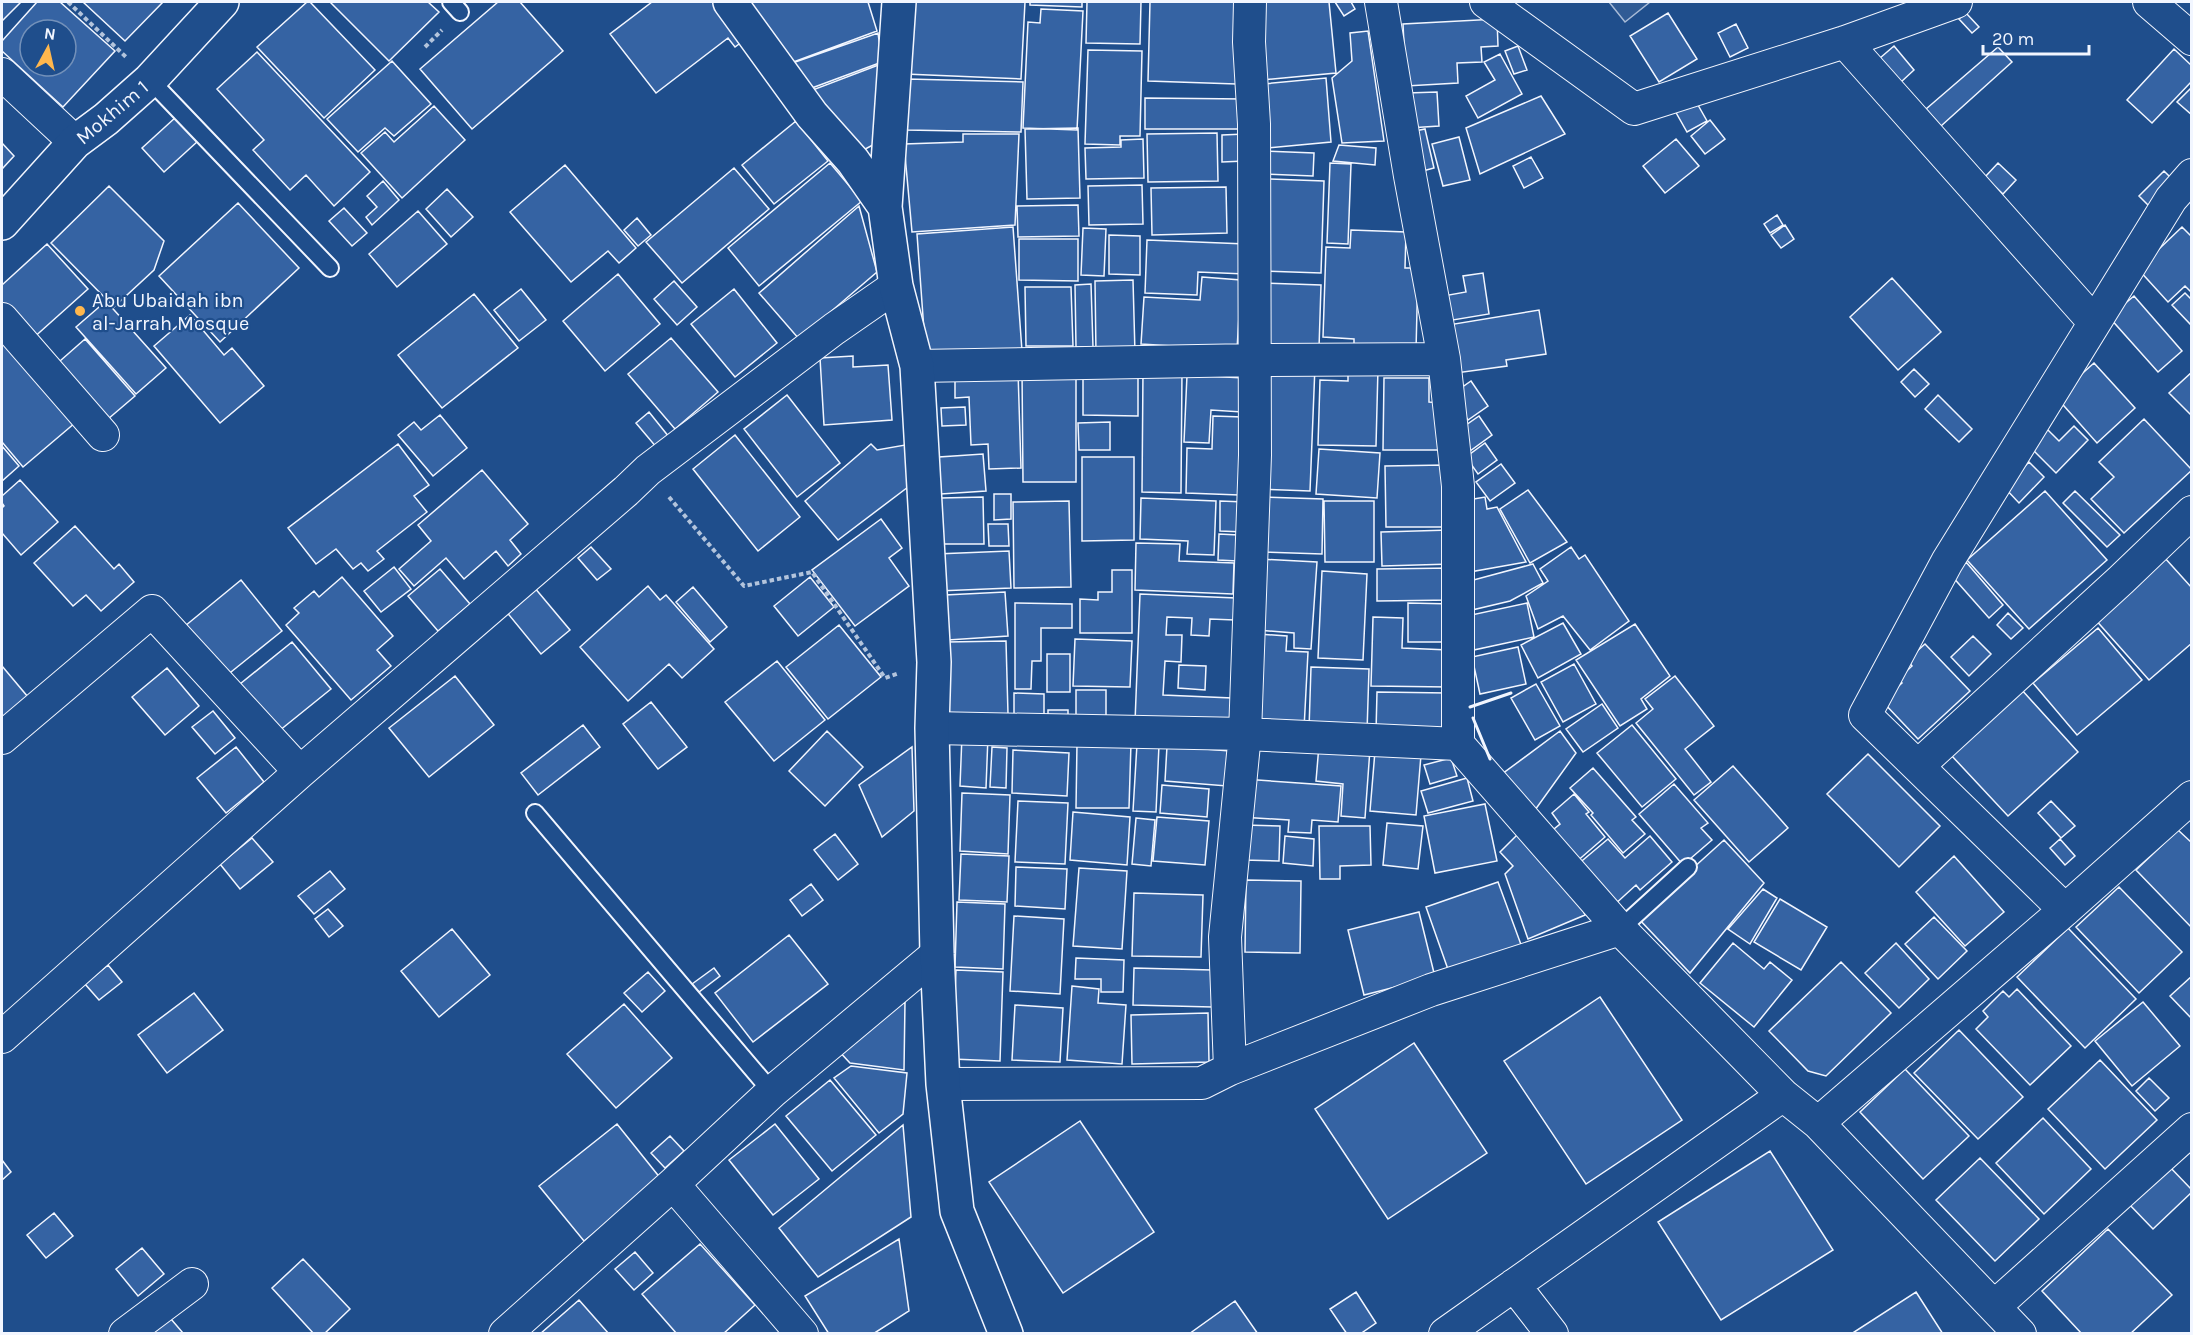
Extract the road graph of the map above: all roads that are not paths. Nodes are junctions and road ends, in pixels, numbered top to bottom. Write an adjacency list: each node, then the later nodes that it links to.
1 (221, 2): 12 (street, Mokhim 1)
2 (730, 2): 15 (street)
3 (899, 2): 15 (street)
4 (1250, 2): 22 (street)
5 (1381, 2): 21 (street)
6 (1486, 2): 10 (street)
7 (1956, 2): 10 (street)
8 (2149, 2): 9 (street)
9 (2192, 39)
10 (1845, 42): 20 (street)
11 (2, 74): 13 (street)
12 (150, 80): 13 (street, Mokhim 1); 17 (lane)
13 (75, 142): 16 (street, Mokhim 1)
14 (2192, 175): 20 (street)
15 (885, 207): 18 (street)
16 (2, 223)
17 (330, 268)
18 (896, 286): 23 (street); 31 (street)
19 (2, 319): 24 (street)
20 (2094, 322): 30 (street)
21 (1444, 359): 22 (street); 29 (street)
22 (1254, 360): 23 (street); 27 (street)
23 (917, 366): 26 (street)
24 (103, 435)
25 (2192, 512): 30 (street)
26 (932, 728): 27 (street); 37 (street)
27 (1245, 734): 29 (street); 39 (street)
28 (2, 738): 31 (street)
29 (1458, 744): 36 (street)
30 (1918, 765): 35 (street)
31 (300, 772): 38 (street)
32 (2192, 797): 35 (street)
33 (536, 813): 41 (lane)
34 (1688, 867): 36 (lane)
35 (2065, 910): 43 (street)
36 (1620, 929): 39 (street); 42 (street)
37 (937, 954): 40 (street); 41 (street)
38 (2, 1037)
39 (1230, 1069): 40 (street)
40 (943, 1084): 52 (street)
41 (772, 1092): 45 (street)
42 (1783, 1095): 43 (street); 47 (street)
43 (1818, 1123): 48 (street)
44 (2192, 1129): 48 (street)
45 (673, 1184): 50 (street); 51 (street)
46 (192, 1284): 49 (street)
47 (1514, 1285): 53 (street); 54 (street)
48 (1995, 1306): 55 (street)
49 (125, 1334)
50 (505, 1334)
51 (802, 1334)
52 (1006, 1334)
53 (1445, 1334)
54 (1552, 1334)
55 (2020, 1334)

